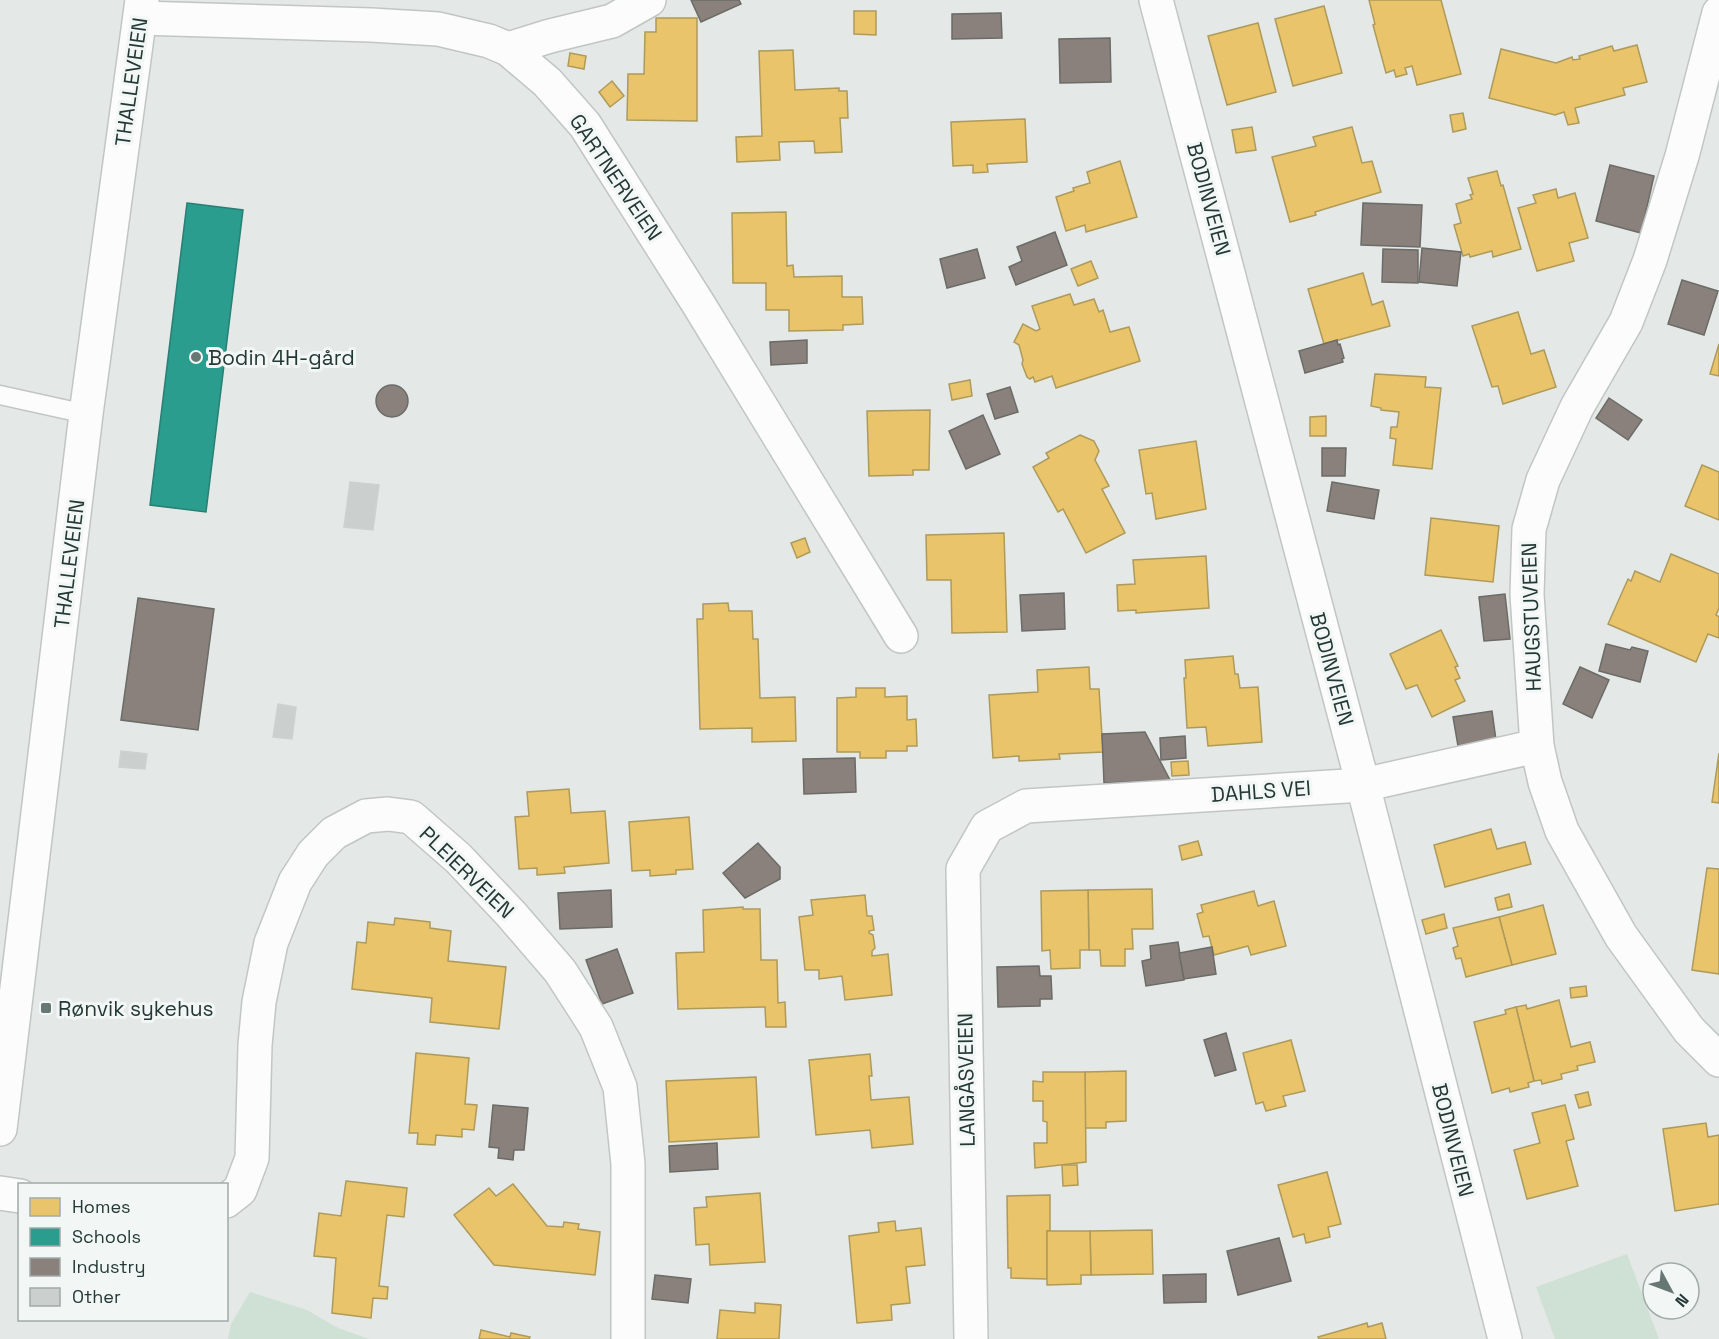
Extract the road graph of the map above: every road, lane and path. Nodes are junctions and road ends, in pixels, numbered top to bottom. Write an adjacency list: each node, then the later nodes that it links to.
1 (649, 0): 5 (street)
2 (1159, 1): 10 (street, BODINVEIEN)
3 (141, 9): 5 (street, GARTNERVEIEN); 7 (street, THALLEVEIEN)
4 (1719, 13): 9 (street, HAUGSTUVEIEN)
5 (508, 49): 8 (street, GARTNERVEIEN)
6 (0, 395): 7 (lane)
7 (86, 414): 13 (street, THALLEVEIEN)
8 (901, 636)
9 (1537, 746): 10 (street, DAHLS VEI); 12 (street, HAUGSTUVEIEN)
10 (1363, 785): 11 (street, DAHLS VEI); 19 (street, BODINVEIEN)
11 (987, 827): 18 (street, LANGÅSVEIEN)
12 (1719, 1060)
13 (0, 1129)
14 (0, 1192): 15 (street)
15 (18, 1196)
16 (228, 1199): 17 (street, PLEIERVEIEN)
17 (628, 1339)
18 (971, 1339)
19 (1505, 1339)

